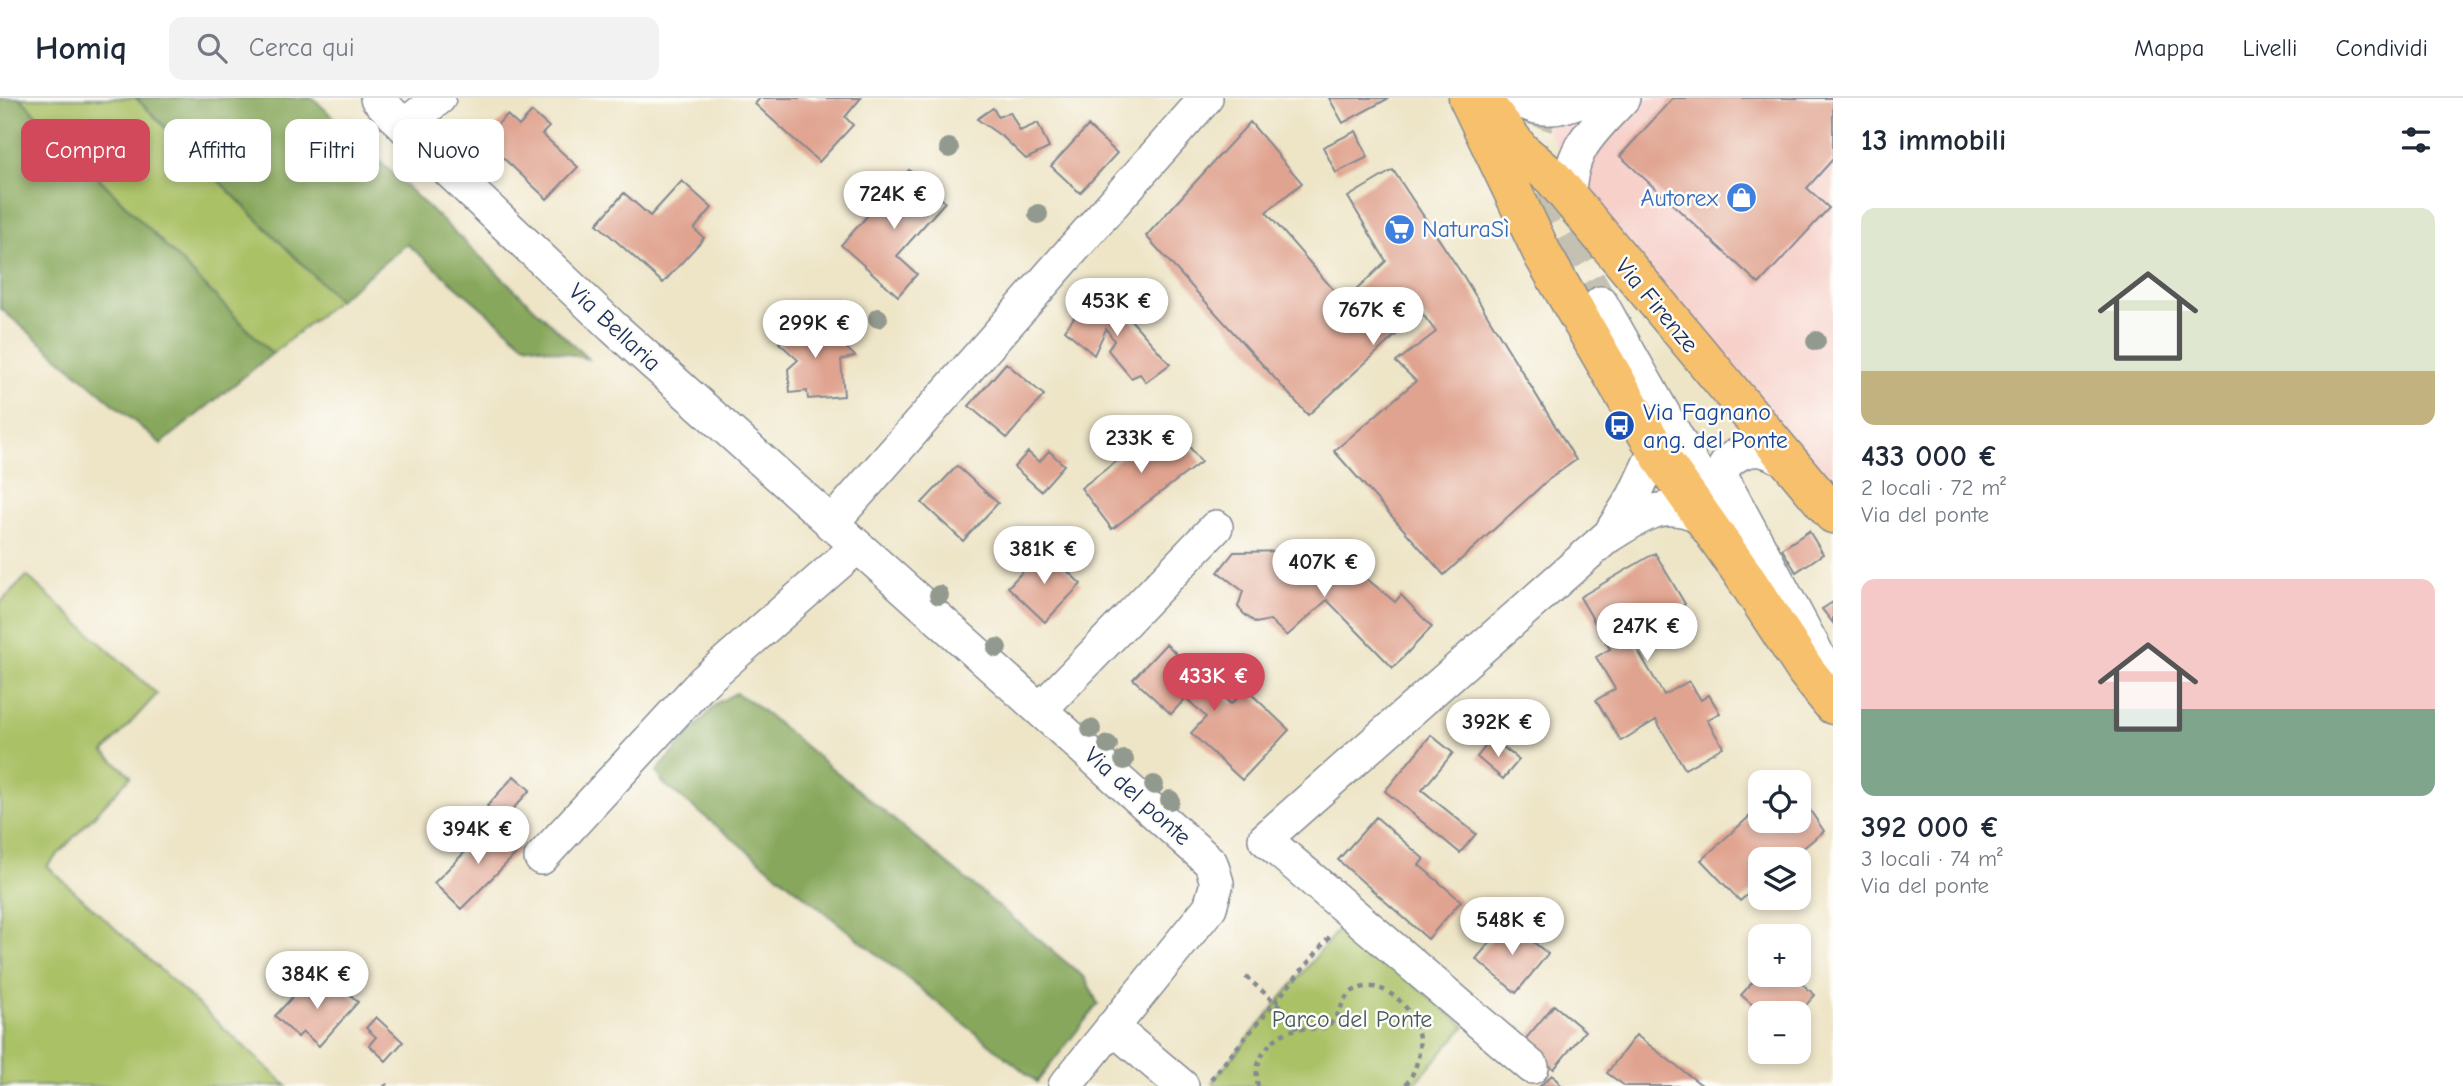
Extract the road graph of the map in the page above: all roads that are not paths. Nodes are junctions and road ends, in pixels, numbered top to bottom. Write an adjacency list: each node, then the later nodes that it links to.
1 (377, 98): 9 (street, Via Bellaria)
2 (439, 98): 10 (street)
3 (1468, 98): 14 (main road)
4 (1482, 98): 12 (main road, Via Firenze)
5 (1516, 98): 6 (street); 12 (main road)
6 (1585, 98)
7 (1623, 98): 12 (street)
8 (1195, 103): 18 (street)
9 (399, 119)
10 (413, 119)
11 (461, 182): 18 (street, Via Bellaria)
12 (1561, 188): 15 (main road, Via Firenze)
13 (1601, 303): 22 (street)
14 (1656, 449): 17 (main road); 20 (street)
15 (1788, 461): 16 (main road, Via Firenze); 23 (street)
16 (1833, 514)
17 (1701, 517): 20 (street); 22 (main road)
18 (831, 524): 21 (street, Via Bellaria)
19 (1216, 527): 25 (street)
20 (1607, 537): 28 (street)
21 (857, 547): 25 (street, Via del ponte); 26 (street)
22 (1742, 573): 24 (main road)
23 (1833, 683)
24 (1833, 705)
25 (1041, 709): 27 (street, Via del ponte)
26 (541, 858)
27 (1112, 1027): 29 (street); 30 (street, Via del ponte)
28 (1532, 1067)
29 (1195, 1084)
30 (1065, 1086)

